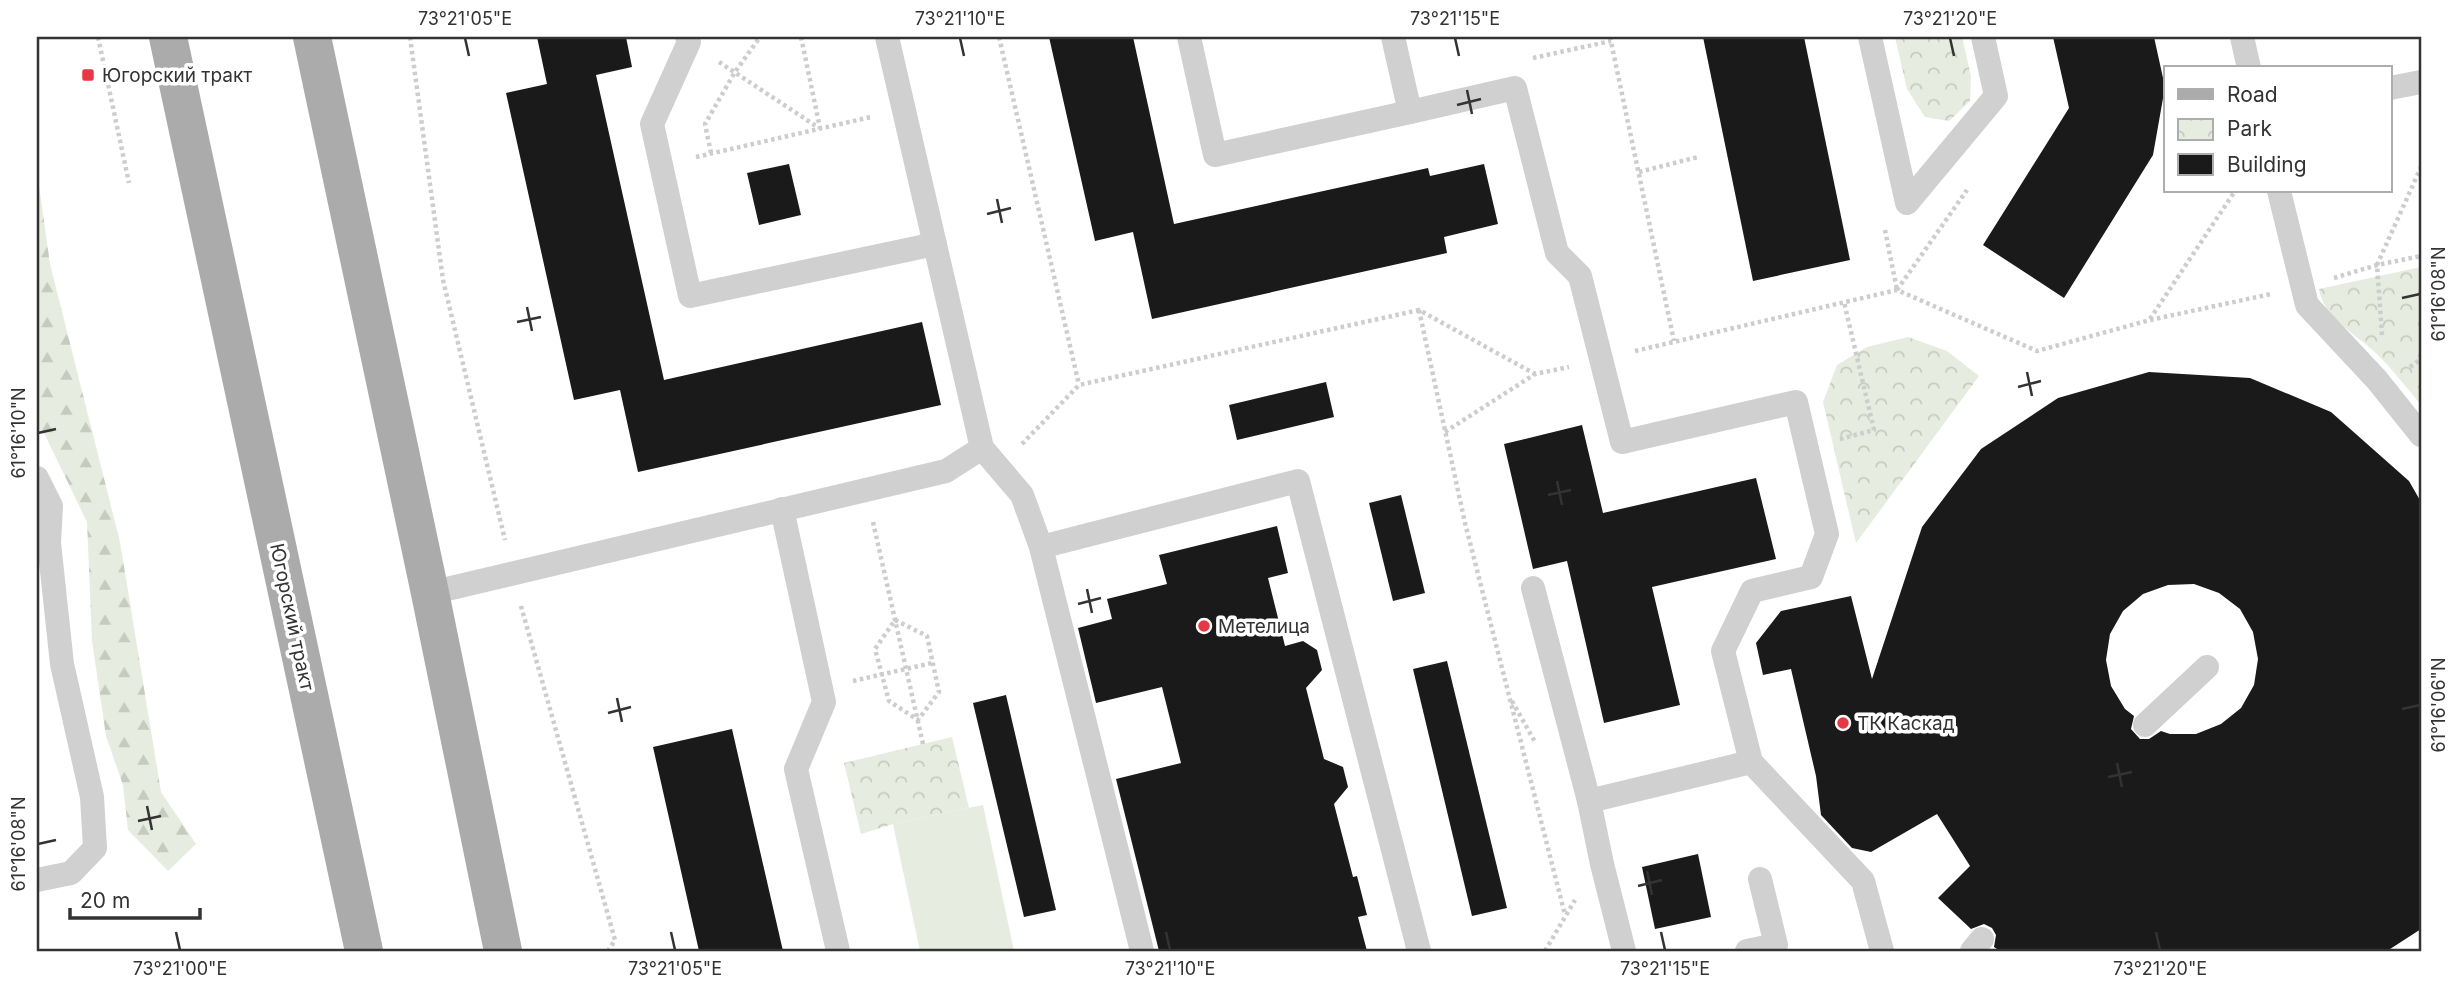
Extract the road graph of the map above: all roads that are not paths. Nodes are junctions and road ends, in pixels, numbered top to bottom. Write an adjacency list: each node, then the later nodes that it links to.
1 (168, 37): 30 (main road, Югорский тракт)
2 (312, 37): 23 (main road)
3 (887, 37): 15 (lane)
4 (1189, 37): 13 (lane)
5 (1393, 37): 13 (lane)
6 (1870, 37): 7 (lane)
7 (1983, 37)
8 (2242, 37): 10 (lane)
9 (688, 39): 15 (lane)
10 (2249, 66)
11 (2421, 82): 12 (lane)
12 (2392, 88)
13 (1410, 112): 26 (lane)
14 (2279, 192): 16 (lane)
15 (935, 244): 17 (lane)
16 (2421, 435)
17 (982, 448): 19 (lane); 21 (lane)
18 (37, 478): 20 (lane)
19 (782, 509): 23 (lane); 32 (lane)
20 (43, 543): 29 (lane)
21 (1041, 547): 33 (lane); 34 (lane)
22 (1533, 587): 27 (lane)
23 (430, 593): 31 (main road)
24 (2207, 667): 25 (lane)
25 (2145, 726)
26 (1751, 762): 27 (lane); 37 (lane)
27 (1589, 801): 35 (lane)
28 (1760, 879): 36 (lane)
29 (37, 880)
30 (364, 951)
31 (502, 951)
32 (838, 951)
33 (1142, 951)
34 (1419, 951)
35 (1624, 951)
36 (1747, 951)
37 (1882, 951)

